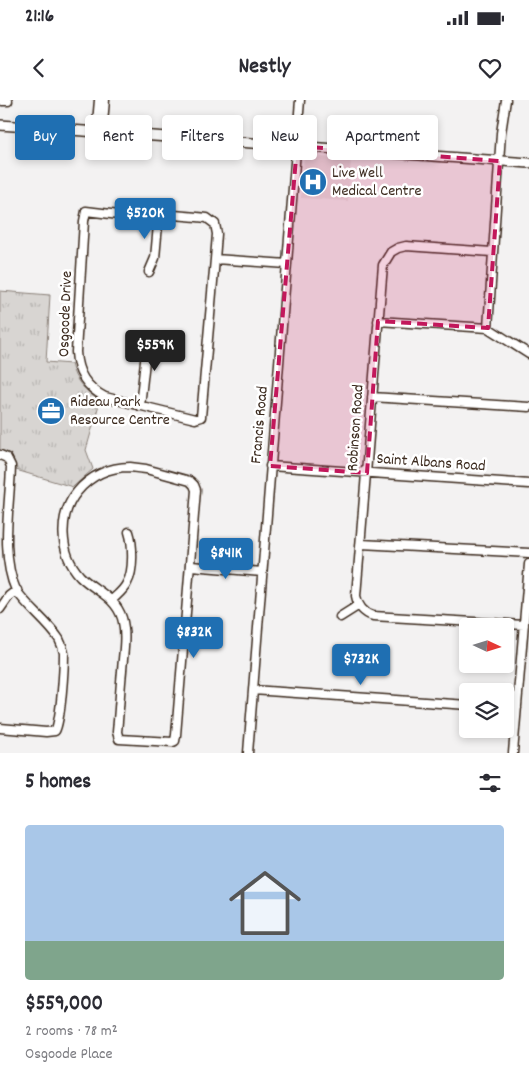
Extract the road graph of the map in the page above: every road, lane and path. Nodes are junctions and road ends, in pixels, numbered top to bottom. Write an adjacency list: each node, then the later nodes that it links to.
1 (99, 100): 5 (street)
2 (105, 100): 6 (street)
3 (300, 100): 7 (street, Francis Road)
4 (506, 100): 14 (street)
5 (98, 115)
6 (104, 115)
7 (299, 115)
8 (0, 125): 9 (main road)
9 (85, 128)
10 (152, 134): 11 (main road)
11 (253, 142)
12 (317, 147): 14 (main road)
13 (296, 160): 19 (street, Francis Road)
14 (500, 161): 15 (main road); 17 (street)
15 (529, 163)
16 (159, 214): 18 (street); 20 (street); 26 (street, Osgoode Drive)
17 (492, 252): 21 (street, Robinson Road); 22 (street)
18 (215, 259): 19 (street); 26 (street, Osgoode Drive)
19 (287, 264): 29 (street, Francis Road)
20 (149, 272)
21 (378, 321): 22 (street); 25 (street, Robinson Road)
22 (488, 328): 24 (street)
23 (143, 340): 26 (street)
24 (529, 354)
25 (372, 397): 27 (street); 30 (street, Robinson Road)
26 (140, 406)
27 (529, 407)
28 (0, 455): 38 (street)
29 (270, 466): 30 (street, Saint Albans Road); 37 (street, Francis Road)
30 (366, 473): 31 (street, Saint Albans Road); 33 (street, Robinson Road)
31 (529, 484)
32 (129, 532): 39 (street)
33 (361, 544): 34 (street); 40 (street, Robinson Road)
34 (529, 554)
35 (529, 564): 43 (street)
36 (191, 566): 37 (street); 39 (street); 39 (street)
37 (262, 572): 44 (street, Francis Road)
38 (17, 590): 41 (street); 48 (street)
39 (112, 600)
40 (361, 608): 42 (street); 43 (street)
41 (0, 609)
42 (340, 616)
43 (524, 625): 47 (street)
44 (253, 690): 45 (street); 49 (street, Francis Road)
45 (459, 704)
46 (514, 708): 47 (street)
47 (517, 708): 50 (street)
48 (0, 728)
49 (248, 753)
50 (513, 753)

